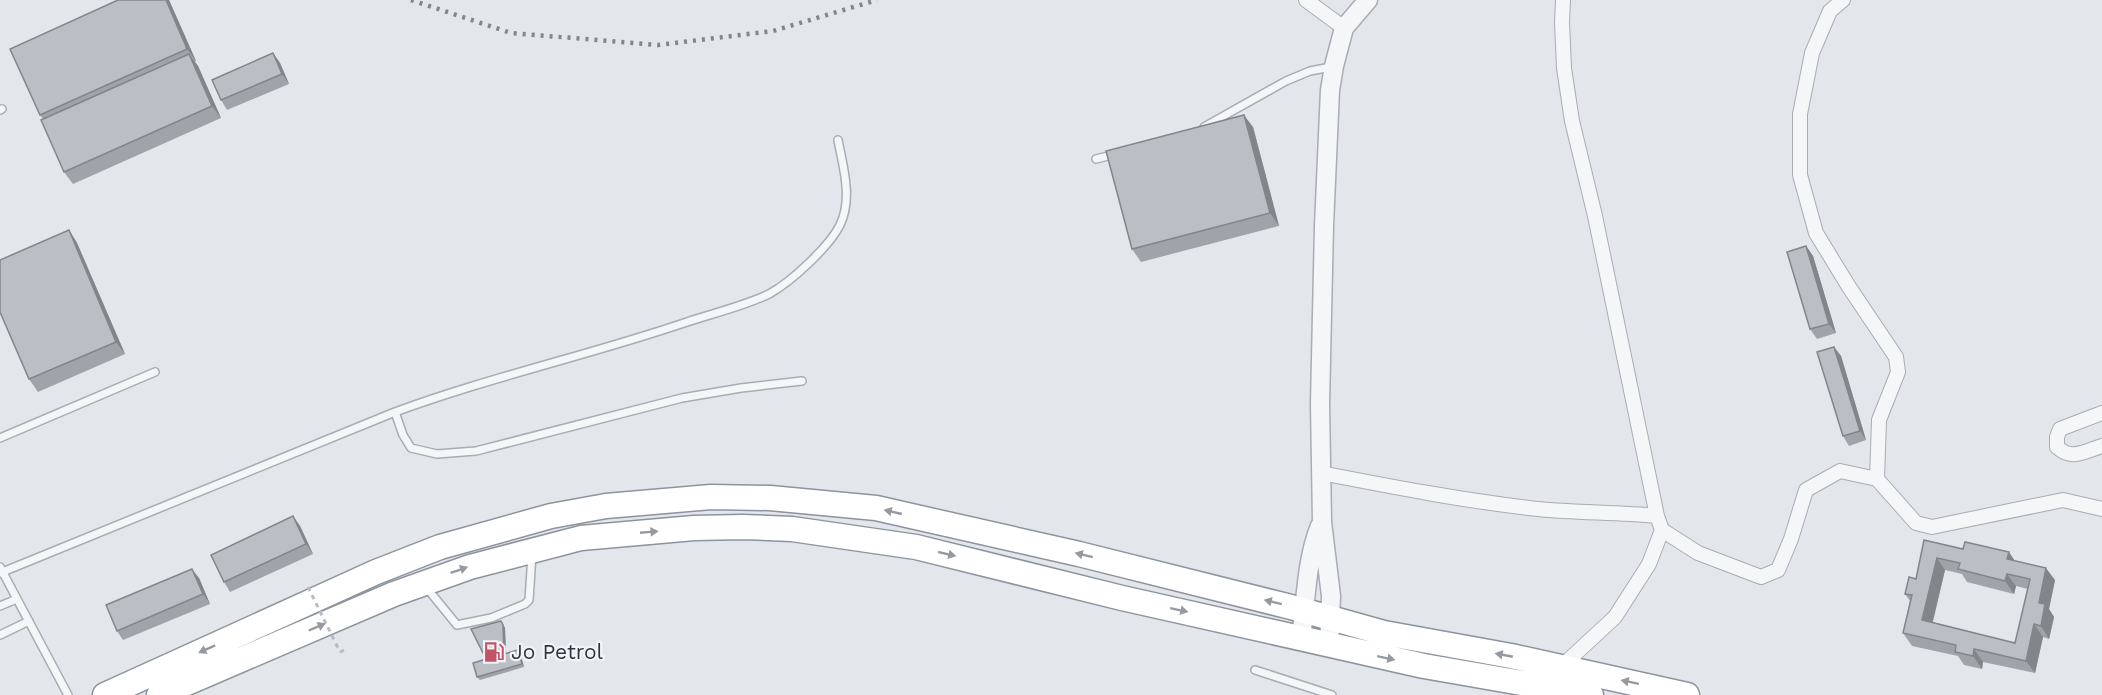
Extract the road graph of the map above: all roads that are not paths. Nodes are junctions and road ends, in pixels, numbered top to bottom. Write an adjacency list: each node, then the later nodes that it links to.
1 (1306, 0): 5 (street)
2 (1368, 0): 5 (street)
3 (1563, 0): 20 (street)
4 (1843, 0): 18 (street)
5 (1344, 28): 6 (street)
6 (1334, 66): 7 (lane); 17 (street)
7 (1193, 131)
8 (838, 140): 13 (lane)
9 (1130, 150): 10 (lane)
10 (1096, 159)
11 (155, 372): 15 (lane)
12 (802, 381): 13 (lane)
13 (395, 412): 24 (lane)
14 (2102, 413): 16 (street)
15 (0, 438)
16 (2102, 446)
17 (1321, 473): 20 (street); 21 (street)
18 (1877, 479): 19 (street); 22 (street)
19 (2102, 509)
20 (1657, 516): 22 (street)
21 (1322, 522): 28 (street); 29 (street)
22 (1662, 530): 34 (street)
23 (532, 549): 25 (highway, one-way to 23); 25 (lane); 32 (highway, one-way to 32)
24 (1, 571): 26 (lane)
25 (423, 583): 39 (highway, one-way to 25)
26 (16, 598): 27 (lane); 30 (lane)
27 (0, 606)
28 (1305, 611): 29 (highway); 32 (street); 38 (highway, one-way to 38)
29 (1329, 619): 33 (street); 34 (highway, one-way to 29)
30 (29, 621): 31 (lane); 37 (lane)
31 (0, 635)
32 (1301, 638): 33 (highway)
33 (1329, 645): 36 (highway, one-way to 36)
34 (1561, 667): 42 (highway, one-way to 34)
35 (1255, 670): 40 (lane)
36 (1514, 688): 41 (highway)
37 (68, 695)
38 (105, 695)
39 (159, 695)
40 (1332, 695)
41 (1592, 695)
42 (1687, 695)

